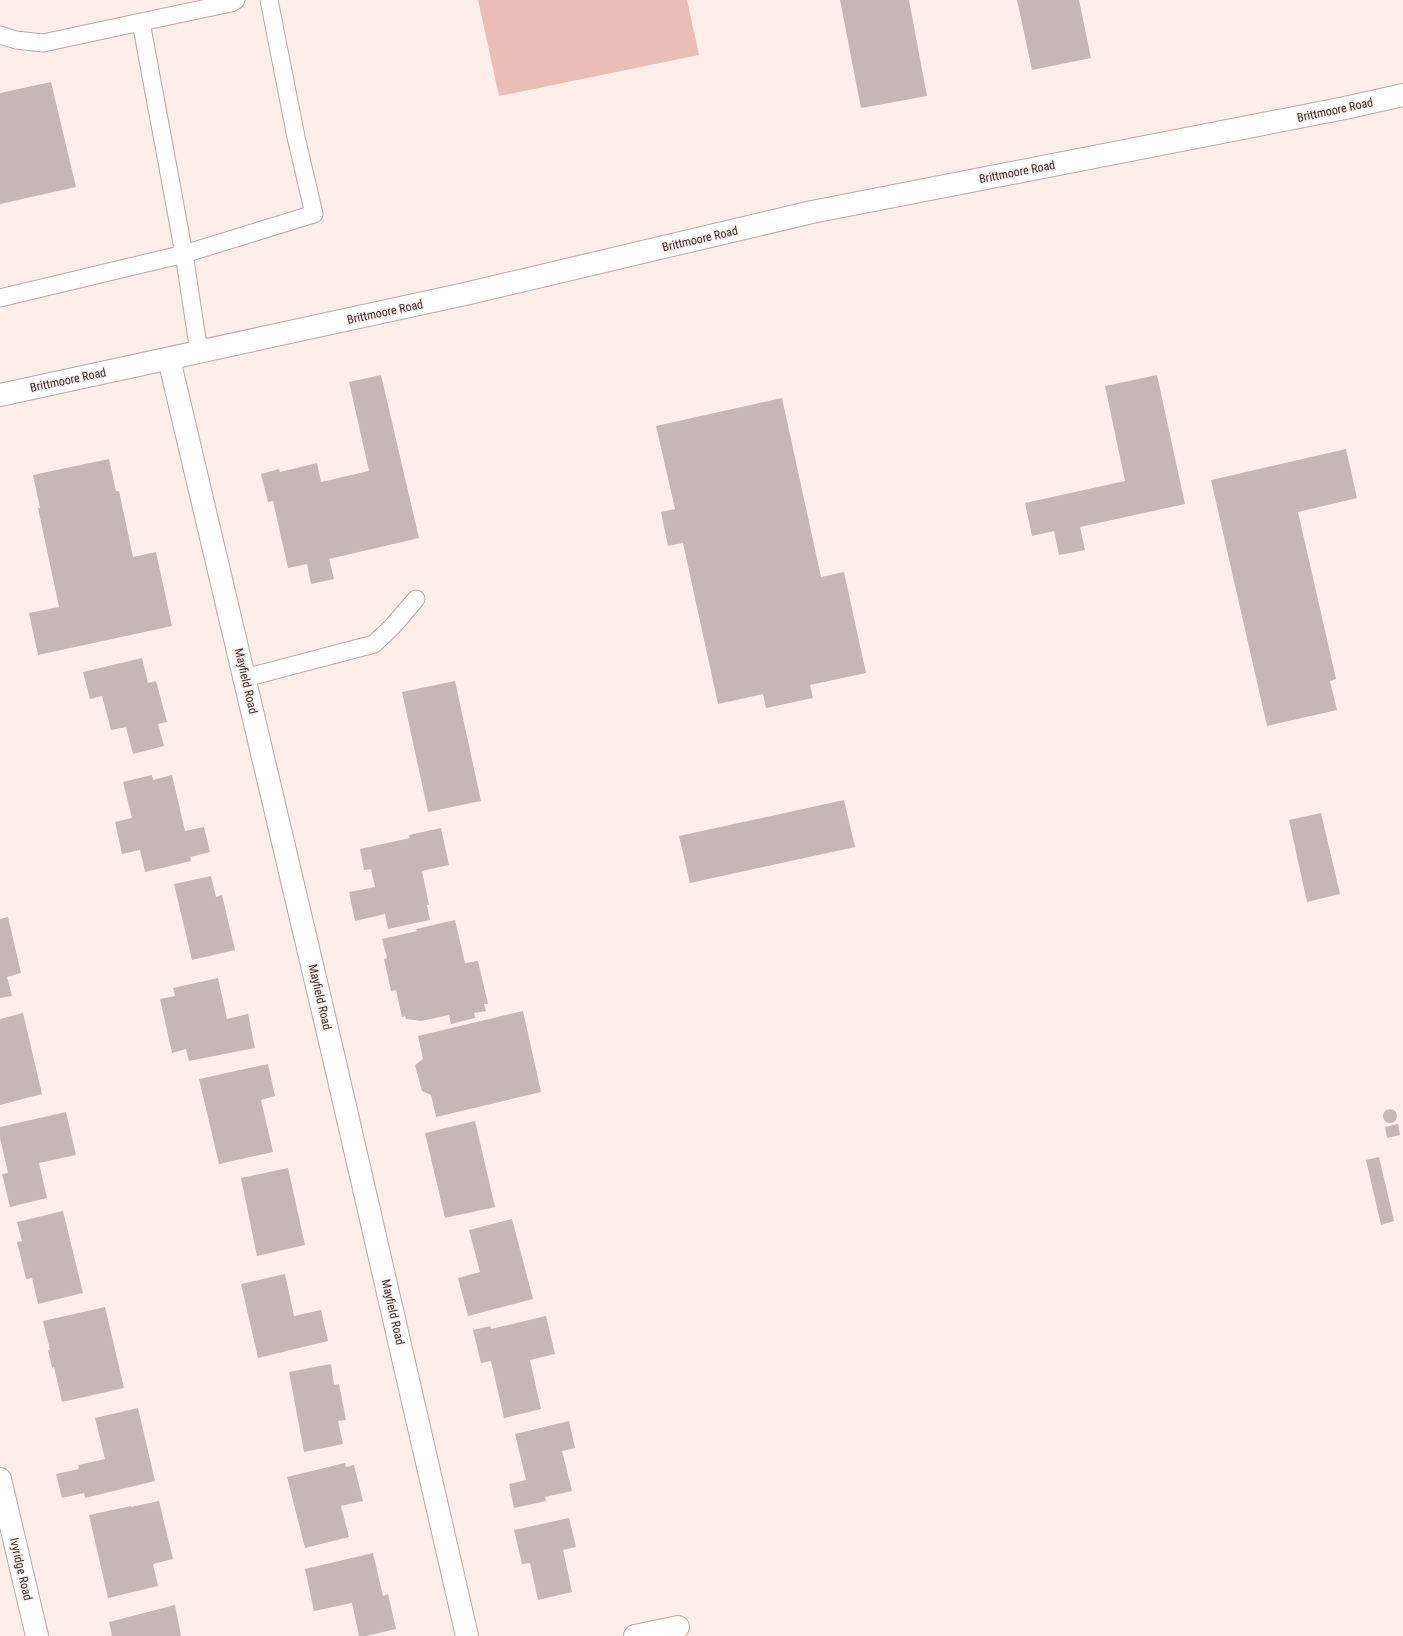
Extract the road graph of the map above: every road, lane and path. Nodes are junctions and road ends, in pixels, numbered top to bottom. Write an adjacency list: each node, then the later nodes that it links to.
1 (236, 0): 3 (lane)
2 (269, 0): 6 (lane)
3 (140, 22): 4 (lane); 6 (lane)
4 (0, 35)
5 (1403, 95): 8 (street, Brittmoore Road)
6 (184, 254): 7 (lane); 8 (lane)
7 (0, 298)
8 (199, 352): 9 (street, Brittmoore Road)
9 (169, 358): 10 (street, Brittmoore Road); 12 (street, Mayfield Road)
10 (0, 395)
11 (416, 599): 12 (lane)
12 (245, 678): 16 (street, Mayfield Road)
13 (0, 1479): 15 (street, Ivyridge Road)
14 (678, 1627): 17 (street)
15 (37, 1636)
16 (467, 1636)
17 (635, 1636)

